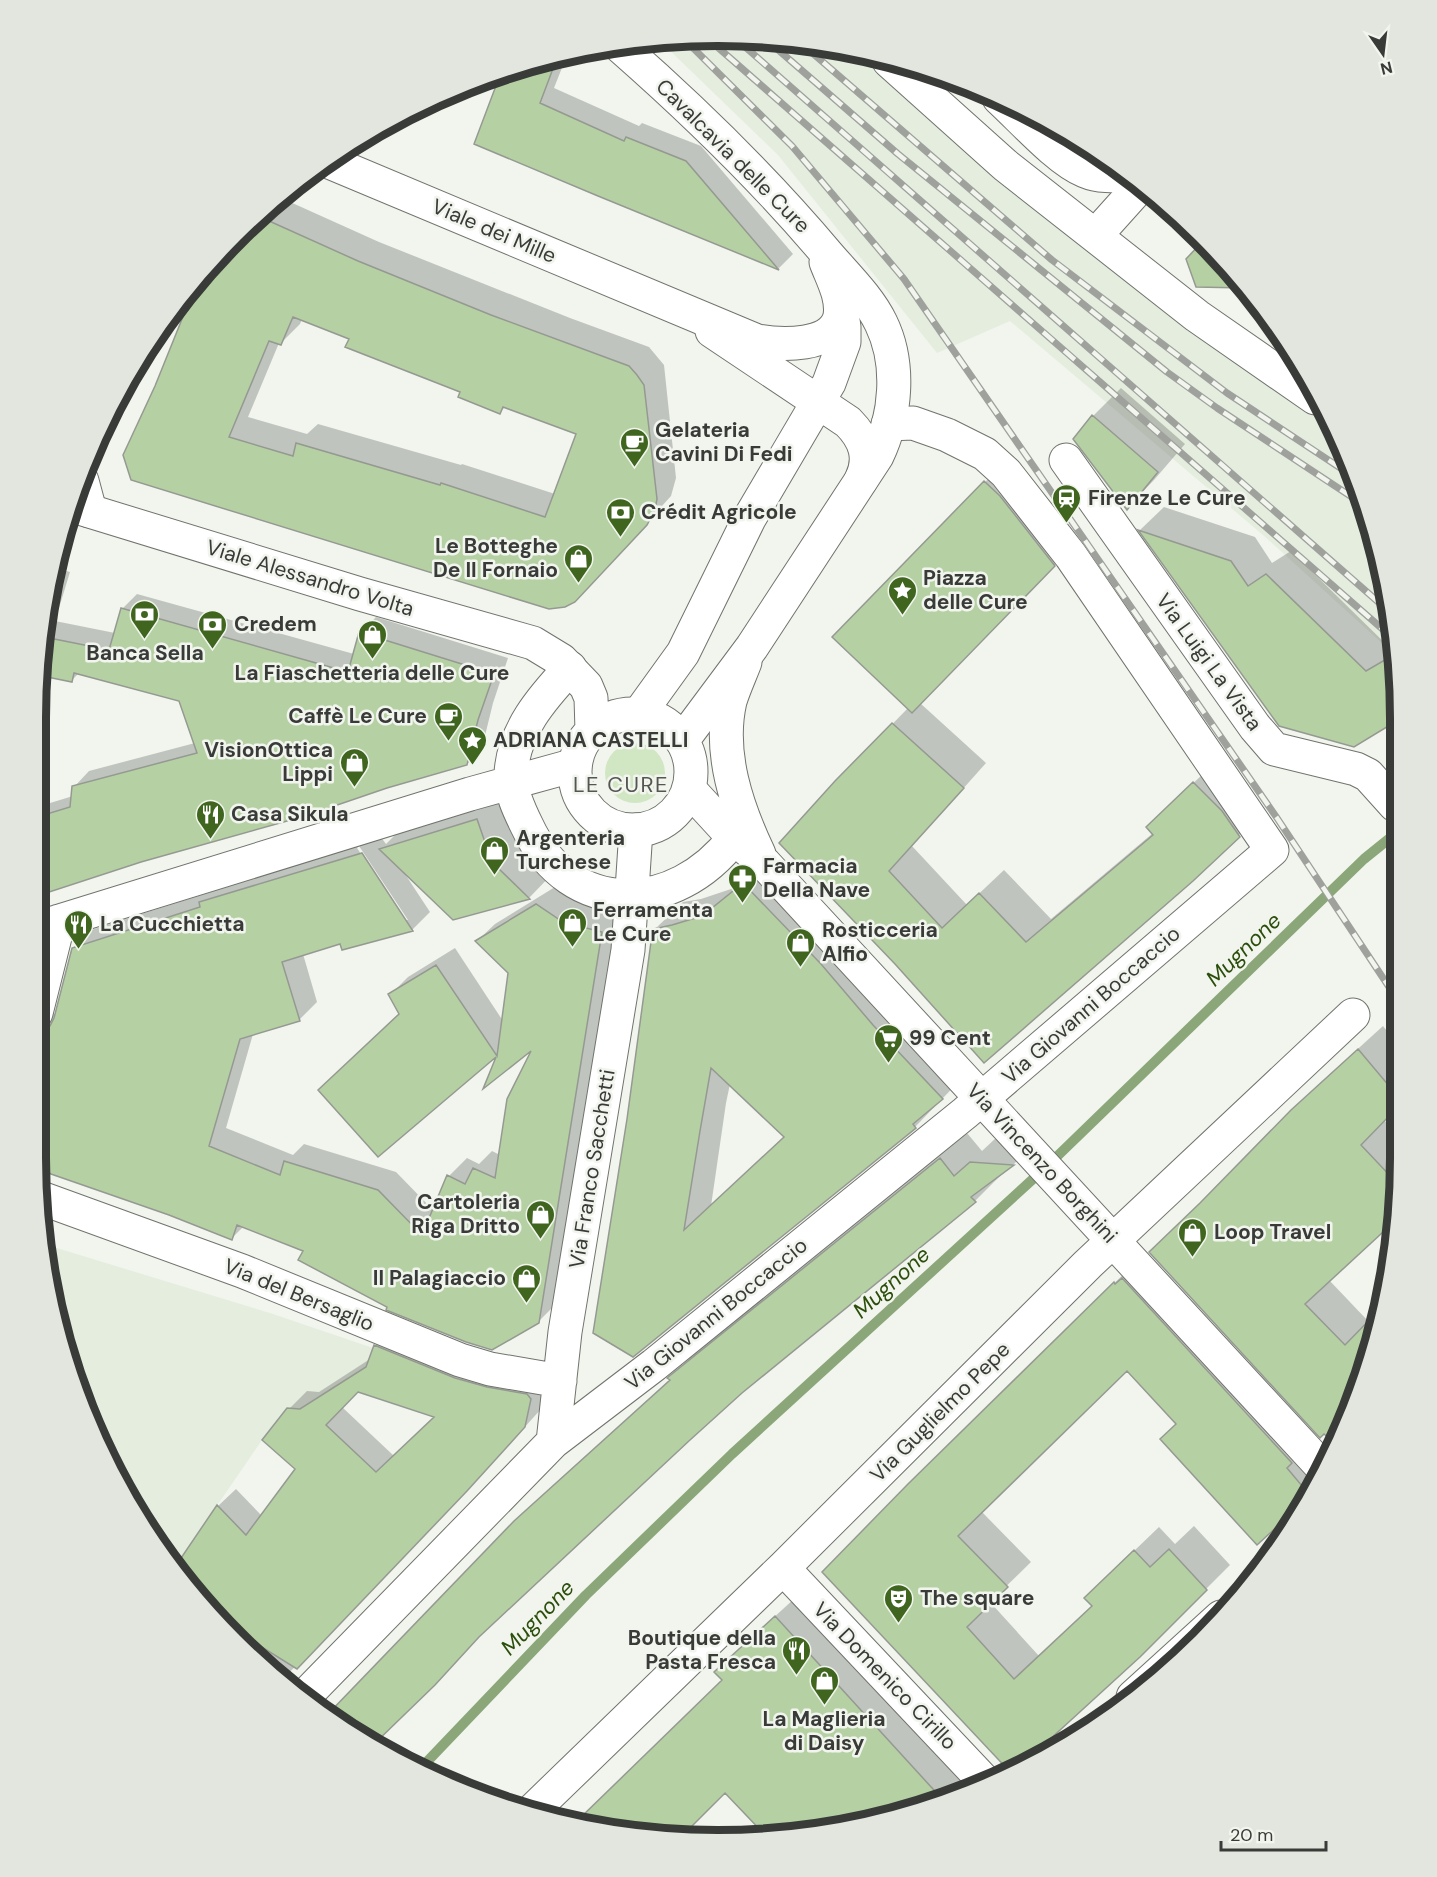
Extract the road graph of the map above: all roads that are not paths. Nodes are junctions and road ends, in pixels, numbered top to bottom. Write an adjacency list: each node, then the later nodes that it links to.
1 (627, 53): 8 (street, Cavalcavia delle Cure)
2 (901, 72): 7 (street)
3 (1021, 119): 5 (street)
4 (337, 165): 10 (street, Viale dei Mille)
5 (1114, 176)
6 (1135, 191): 7 (street)
7 (1096, 236): 11 (street)
8 (818, 243): 9 (street); 13 (street)
9 (840, 299): 10 (street); 12 (street)
10 (670, 306): 12 (street)
11 (1304, 390)
12 (818, 401): 15 (street); 19 (street)
13 (888, 424): 15 (street); 32 (street, Via Giovanni Boccaccio)
14 (1066, 460): 25 (street, Via Luigi La Vista)
15 (861, 480): 17 (street)
16 (83, 499): 18 (street, Viale Alessandro Volta)
17 (752, 647): 21 (street); 28 (street)
18 (559, 659): 20 (street); 23 (street)
19 (639, 714): 20 (street); 21 (street)
20 (592, 731): 22 (street)
21 (682, 741): 24 (street)
22 (575, 765): 23 (street); 26 (street)
23 (511, 782): 29 (street); 30 (street)
24 (689, 789): 26 (street); 27 (street)
25 (1390, 799)
26 (636, 830): 29 (street)
27 (734, 838): 28 (street); 29 (street)
28 (762, 861): 32 (street, Via Vincenzo Borghini)
29 (633, 897): 35 (street, Via Franco Sacchetti)
30 (48, 924)
31 (1353, 1016): 34 (street, Via Guglielmo Pepe)
32 (982, 1098): 34 (street, Via Vincenzo Borghini); 36 (street, Via Giovanni Boccaccio)
33 (48, 1201): 35 (street, Via del Bersaglio)
34 (1114, 1240): 37 (street, Via Vincenzo Borghini); 38 (street, Via Guglielmo Pepe)
35 (560, 1381): 36 (street, Via Franco Sacchetti)
36 (554, 1442): 39 (street, Via Giovanni Boccaccio)
37 (1318, 1462)
38 (783, 1568): 40 (street, Via Domenico Cirillo); 41 (street, Via Guglielmo Pepe)
39 (307, 1690)
40 (981, 1777)
41 (538, 1806)

